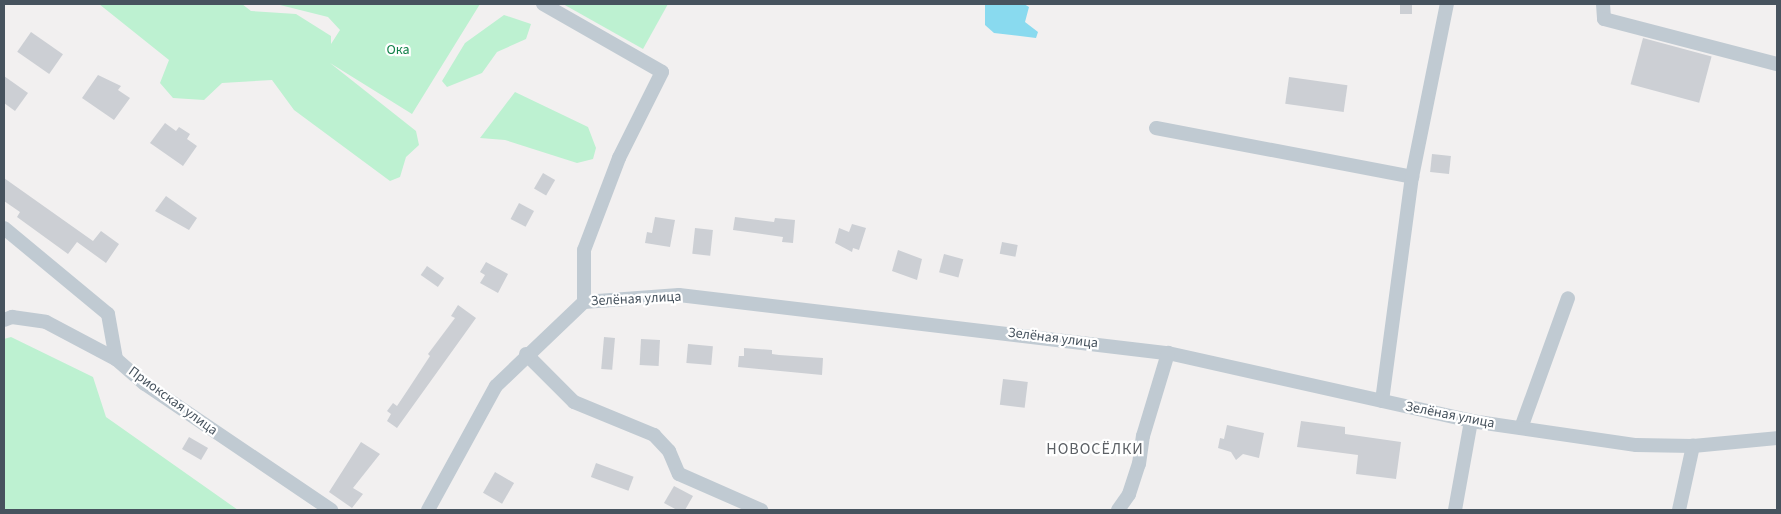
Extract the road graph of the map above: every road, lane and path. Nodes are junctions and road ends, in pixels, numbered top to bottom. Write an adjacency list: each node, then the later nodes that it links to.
1 (543, 4): 9 (street)
2 (1446, 4): 6 (street)
3 (1603, 4): 4 (street)
4 (1777, 64)
5 (1156, 128): 6 (street)
6 (1412, 178): 14 (street)
7 (4, 228): 13 (street, Приокская улица)
8 (1568, 298): 16 (street)
9 (584, 302): 11 (street, Зелёная улица); 12 (street, Зелёная улица)
10 (4, 320): 13 (street)
11 (1168, 352): 14 (street, Зелёная улица); 22 (street)
12 (526, 354): 20 (street, Зелёная улица); 21 (street)
13 (116, 359): 19 (street, Приокская улица)
14 (1382, 401): 15 (street, Зелёная улица)
15 (1471, 421): 16 (street, Зелёная улица); 23 (street)
16 (1521, 428): 18 (street, Зелёная улица)
17 (1777, 438): 18 (street, Зелёная улица)
18 (1693, 446): 24 (street)
19 (331, 510)
20 (428, 510)
21 (761, 510)
22 (1118, 510)
23 (1455, 510)
24 (1679, 510)

